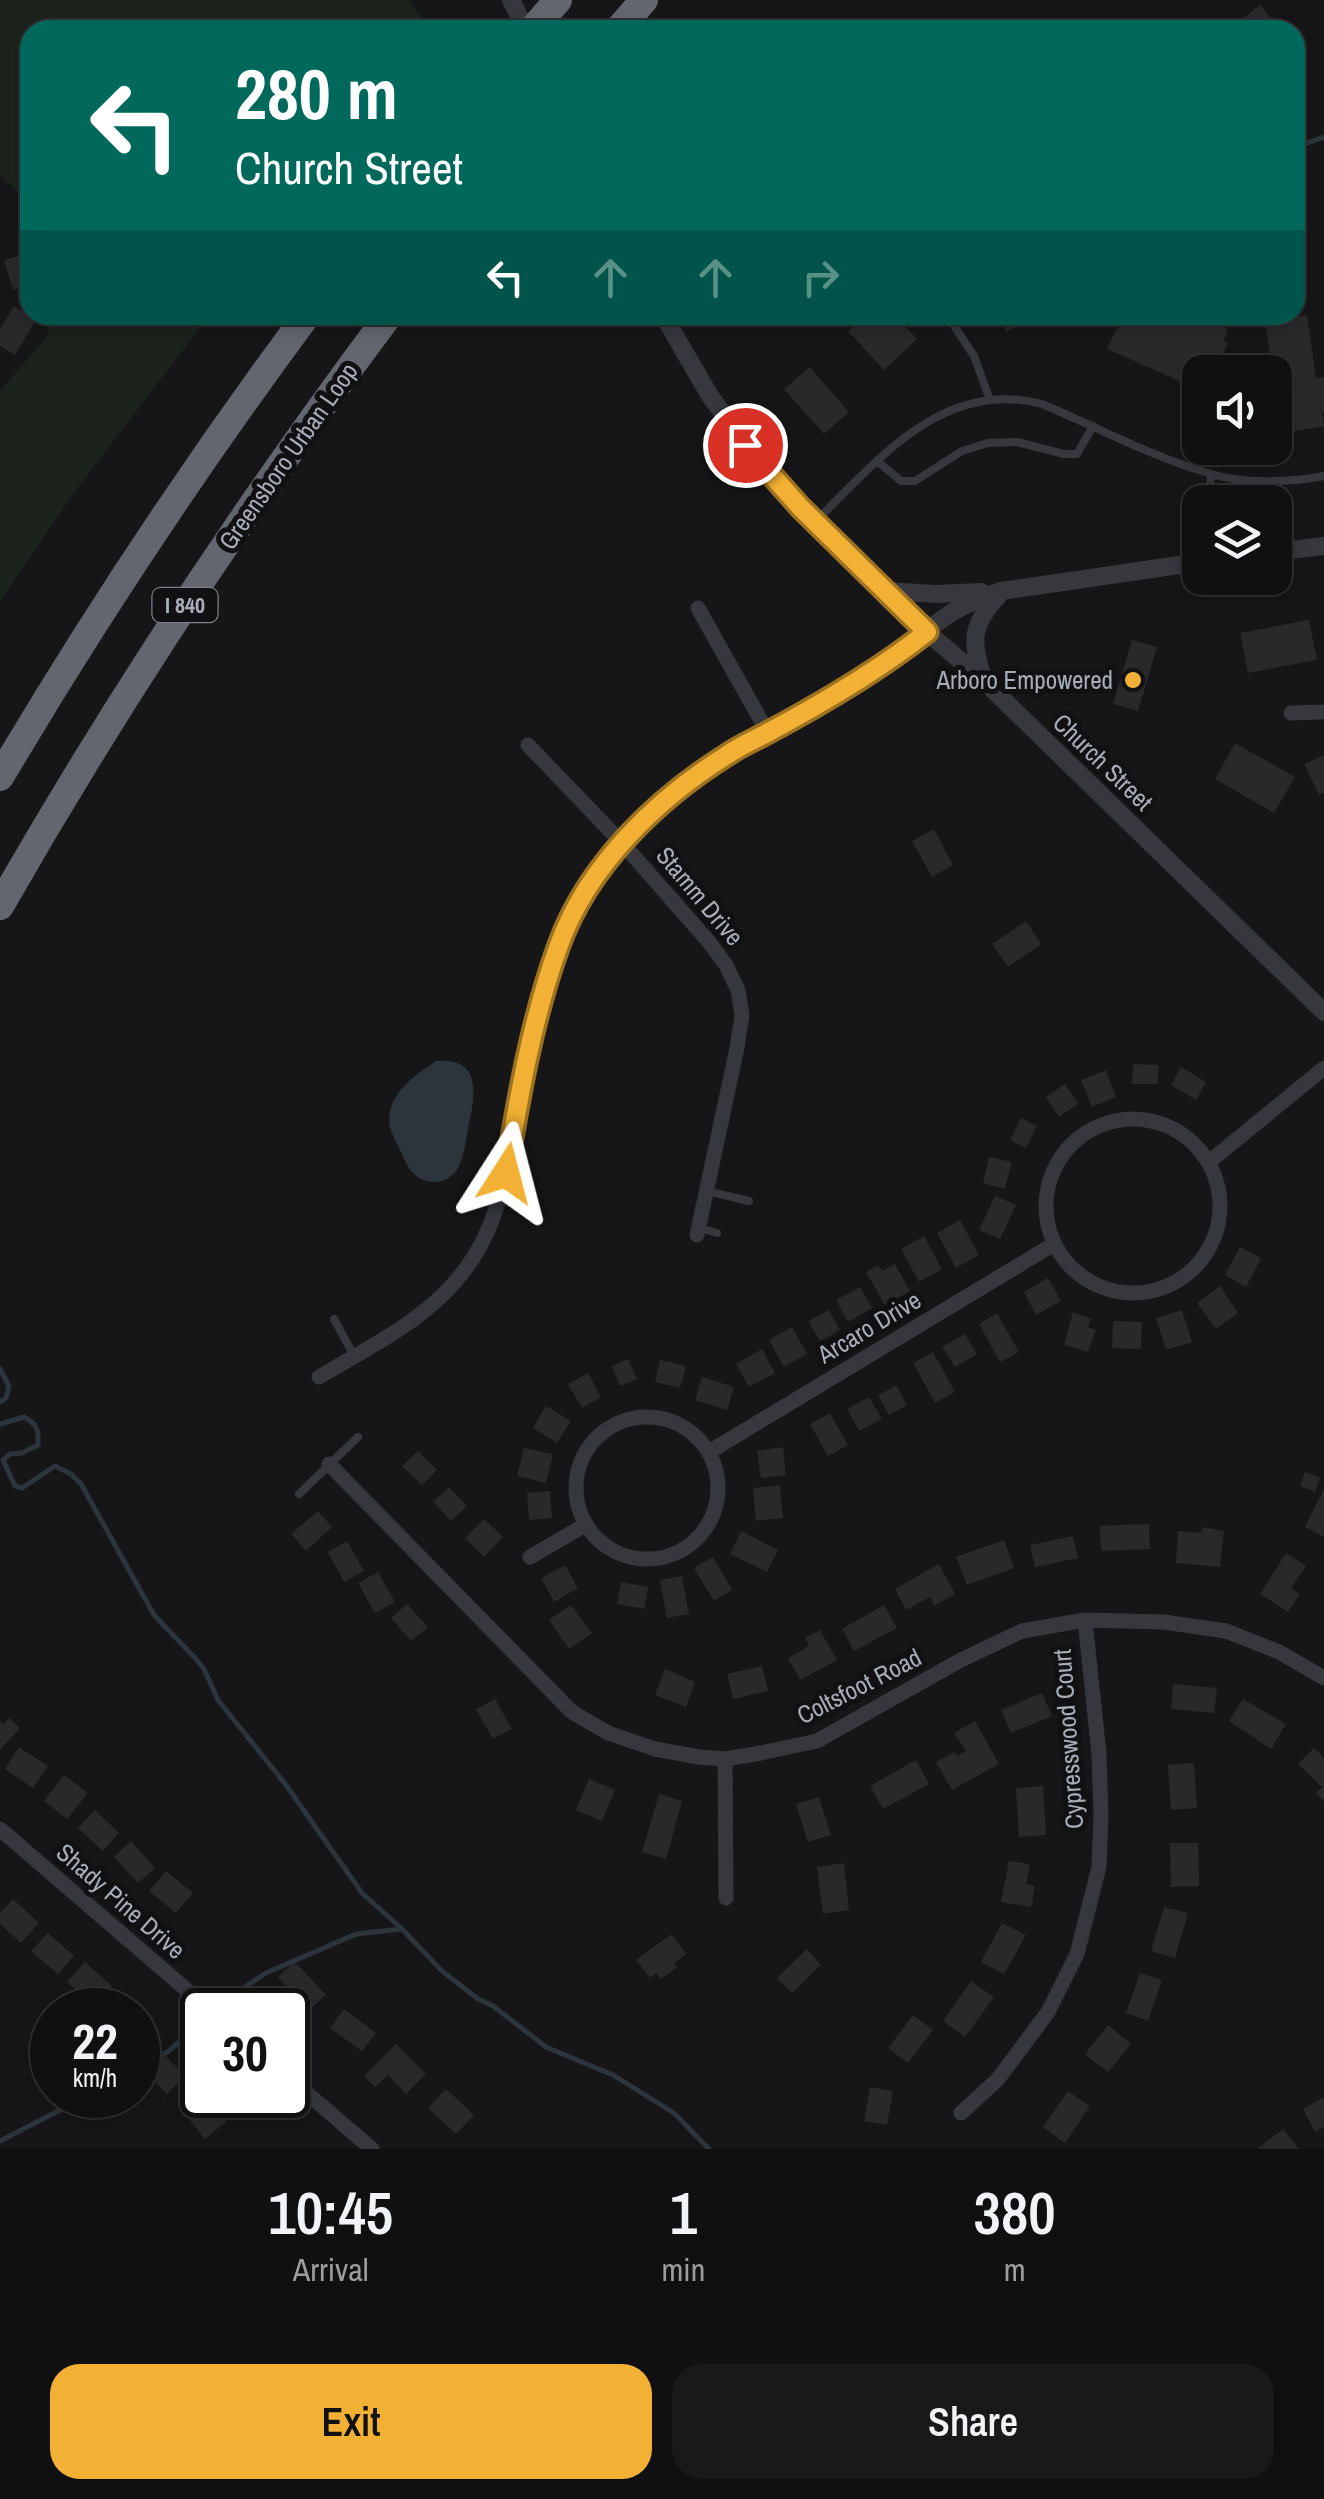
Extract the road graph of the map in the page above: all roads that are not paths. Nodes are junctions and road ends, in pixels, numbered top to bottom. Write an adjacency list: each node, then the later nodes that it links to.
1 (558, 0): 3 (highway)
2 (644, 0): 4 (highway)
3 (539, 20)
4 (627, 20)
5 (301, 325): 28 (highway, I 840)
6 (382, 325): 30 (highway, Greensboro Urban Loop / I 840)
7 (668, 325): 15 (street, Church Street)
8 (954, 325): 9 (lane)
9 (990, 400): 10 (lane); 11 (lane)
10 (1093, 426): 11 (lane); 12 (lane)
11 (877, 461): 15 (lane)
12 (1211, 474): 13 (lane); 14 (lane)
13 (1324, 476)
14 (1210, 485)
15 (815, 522): 19 (street, Church Street)
16 (1324, 546): 17 (street)
17 (1292, 550)
18 (1182, 565): 20 (street)
19 (886, 591): 20 (street); 22 (street, Church Street)
20 (1001, 592): 22 (street); 23 (street)
21 (698, 608): 26 (street)
22 (927, 632): 23 (street, Church Street); 26 (street)
23 (984, 681): 31 (street, Church Street)
24 (1291, 712): 25 (street)
25 (1324, 712)
26 (768, 733): 29 (street)
27 (528, 746): 29 (street, Stamm Drive)
28 (0, 777)
29 (623, 844): 34 (street, Stamm Drive); 40 (street)
30 (0, 906)
31 (1324, 1012)
32 (1324, 1068): 33 (street)
33 (1209, 1162): 38 (street); 38 (street)
34 (707, 1191): 35 (lane); 36 (street, Stamm Drive)
35 (749, 1200)
36 (698, 1231): 37 (lane)
37 (717, 1232)
38 (1054, 1244): 43 (street, Arcaro Drive)
39 (334, 1319): 40 (lane)
40 (354, 1356): 41 (street)
41 (319, 1377)
42 (358, 1437): 44 (lane)
43 (709, 1452): 46 (street); 46 (street)
44 (329, 1464): 45 (lane); 50 (street, Coltsfoot Road)
45 (298, 1494)
46 (585, 1524): 47 (street)
47 (530, 1558)
48 (1085, 1620): 49 (street, Coltsfoot Road); 50 (street, Coltsfoot Road); 55 (street, Cypresswood Court)
49 (1323, 1674)
50 (726, 1759): 52 (street)
51 (0, 1829): 53 (street, Shady Pine Drive)
52 (726, 1898)
53 (184, 1988)
54 (310, 2095): 56 (street)
55 (961, 2113)
56 (372, 2149)

